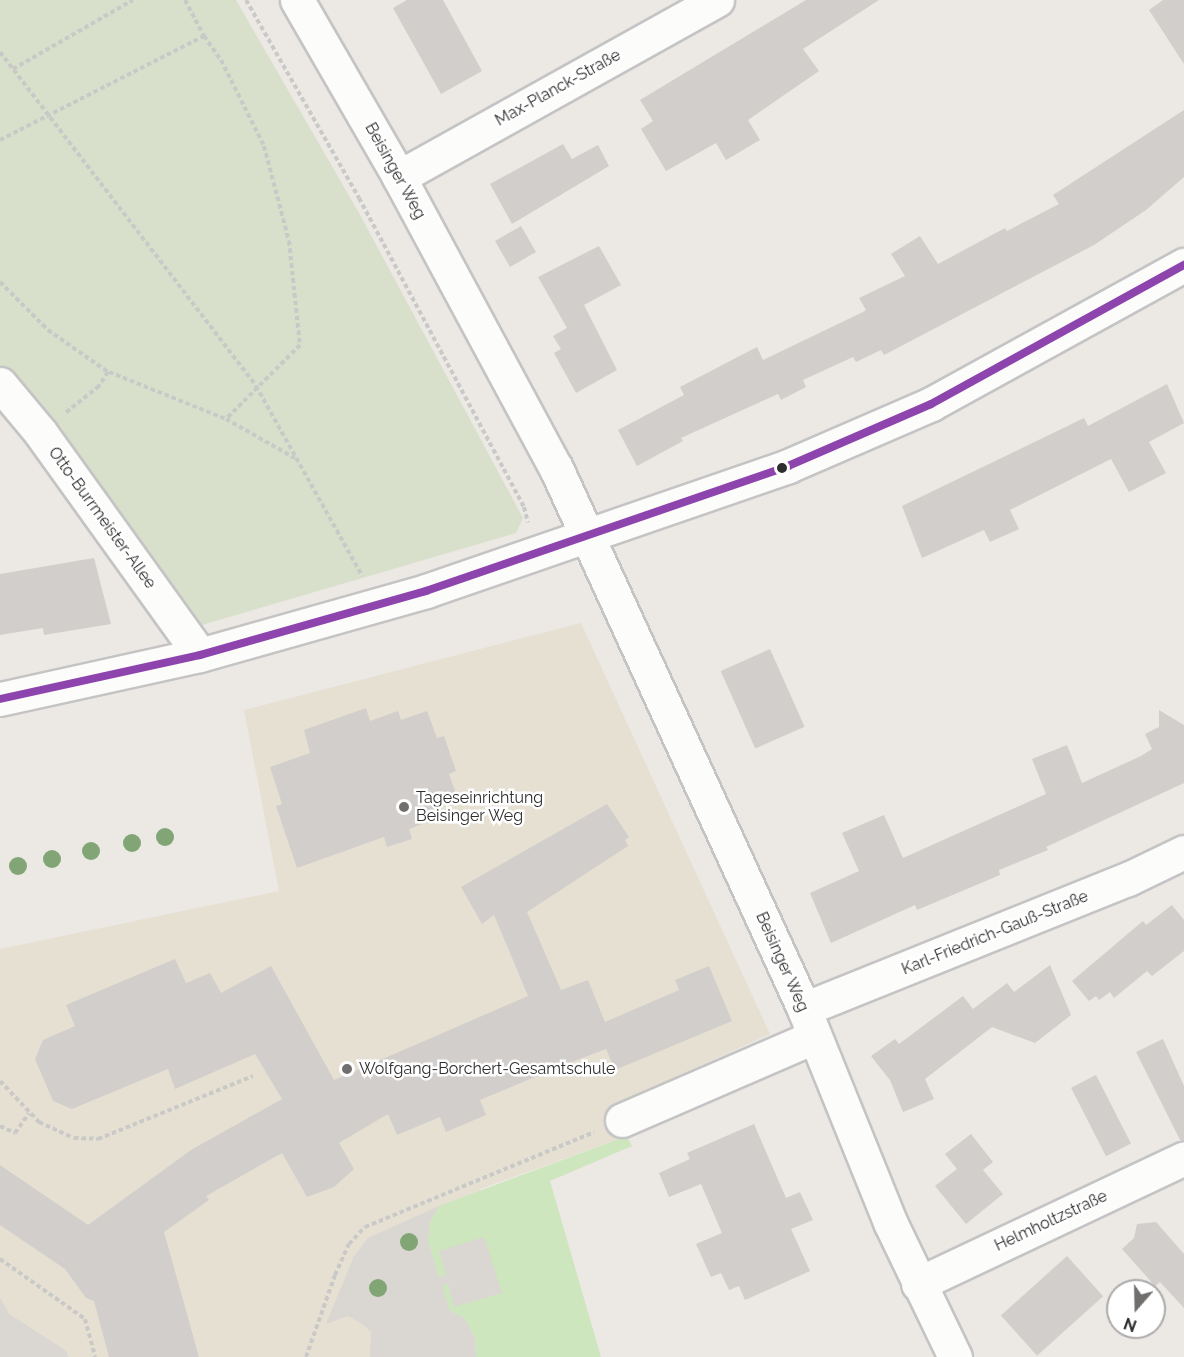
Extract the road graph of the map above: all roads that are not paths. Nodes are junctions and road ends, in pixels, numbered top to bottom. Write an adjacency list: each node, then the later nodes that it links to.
1 (298, 0): 3 (street, Beisinger Weg)
2 (717, 0): 3 (street, Max-Planck-Straße)
3 (399, 177): 6 (street, Beisinger Weg)
4 (1184, 265): 6 (street)
5 (0, 384): 7 (street, Otto-Burrmeister-Allee)
6 (588, 537): 7 (street); 10 (street, Beisinger Weg)
7 (200, 655): 8 (street)
8 (0, 699)
9 (1184, 852): 10 (street, Karl-Friedrich-Gauß-Straße)
10 (809, 1023): 11 (street, Karl-Friedrich-Gauß-Straße); 13 (street, Beisinger Weg)
11 (622, 1120)
12 (1184, 1158): 13 (street, Helmholtzstraße)
13 (918, 1284): 14 (street, Beisinger Weg)
14 (955, 1357)

